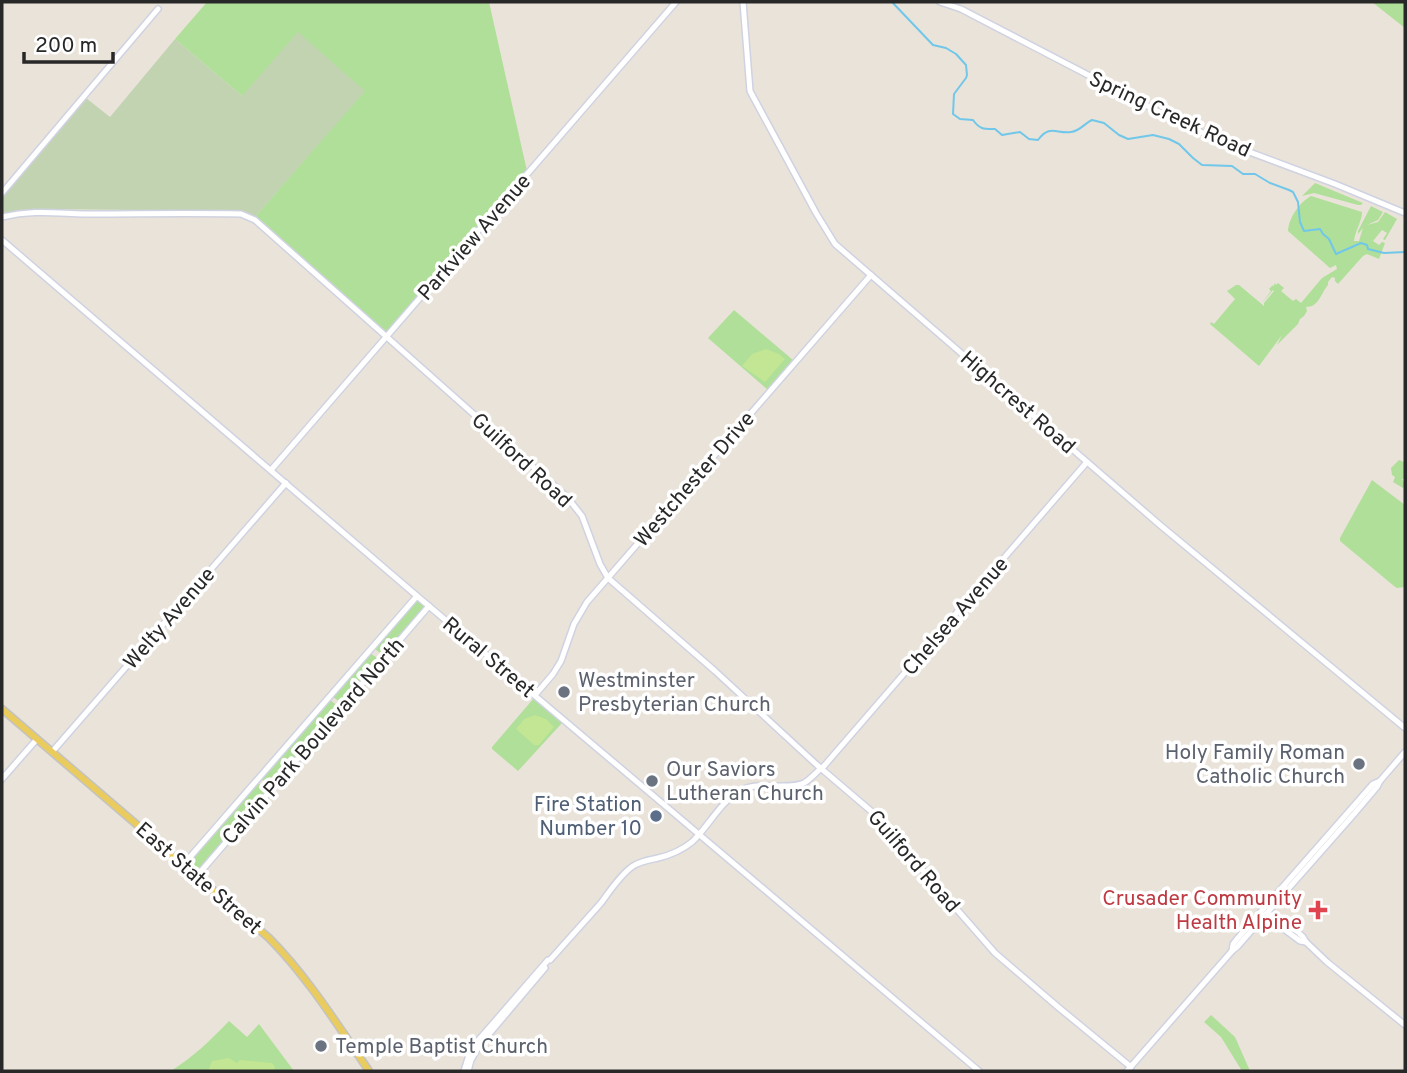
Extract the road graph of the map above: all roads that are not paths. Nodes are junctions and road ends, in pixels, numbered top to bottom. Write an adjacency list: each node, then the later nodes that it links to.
1 (676, 2): 10 (street, Parkview Avenue)
2 (743, 2): 9 (street, Highcrest Road)
3 (940, 2): 6 (street, Spring Creek Road)
4 (158, 9): 5 (street)
5 (2, 193)
6 (1405, 214)
7 (2, 217): 10 (street, Guilford Road)
8 (2, 240): 12 (street, Rural Street)
9 (871, 275): 11 (street, Highcrest Road); 14 (street, Westchester Drive)
10 (387, 337): 12 (street, Parkview Avenue); 14 (street, Guilford Road)
11 (1087, 462): 19 (street, Highcrest Road); 23 (street, Chelsea Avenue)
12 (271, 470): 13 (street, Rural Street)
13 (286, 483): 15 (street, Rural Street); 21 (street, Welty Avenue)
14 (608, 578): 17 (street, Westchester Drive); 23 (street, Guilford Road)
15 (417, 596): 16 (street, Rural Street); 27 (street, Calvin Park Boulevard North)
16 (429, 606): 17 (street, Rural Street); 28 (street, Calvin Park Boulevard North)
17 (535, 695): 26 (street, Rural Street)
18 (2, 709): 20 (main road, East State Street)
19 (1405, 728)
20 (37, 740): 21 (main road, East State Street); 24 (street)
21 (52, 752): 27 (main road, East State Street)
22 (1405, 753): 25 (street)
23 (821, 769): 26 (street); 32 (street, Guilford Road)
24 (2, 779)
25 (1380, 781): 29 (street); 30 (street)
26 (699, 834): 34 (street); 35 (street, Rural Street)
27 (184, 864): 28 (main road, East State Street)
28 (197, 876): 33 (main road, East State Street)
29 (1265, 915): 30 (street); 31 (street)
30 (1232, 951): 32 (street)
31 (1405, 1025)
32 (1129, 1069)
33 (369, 1071)
34 (466, 1071)
35 (979, 1071)

